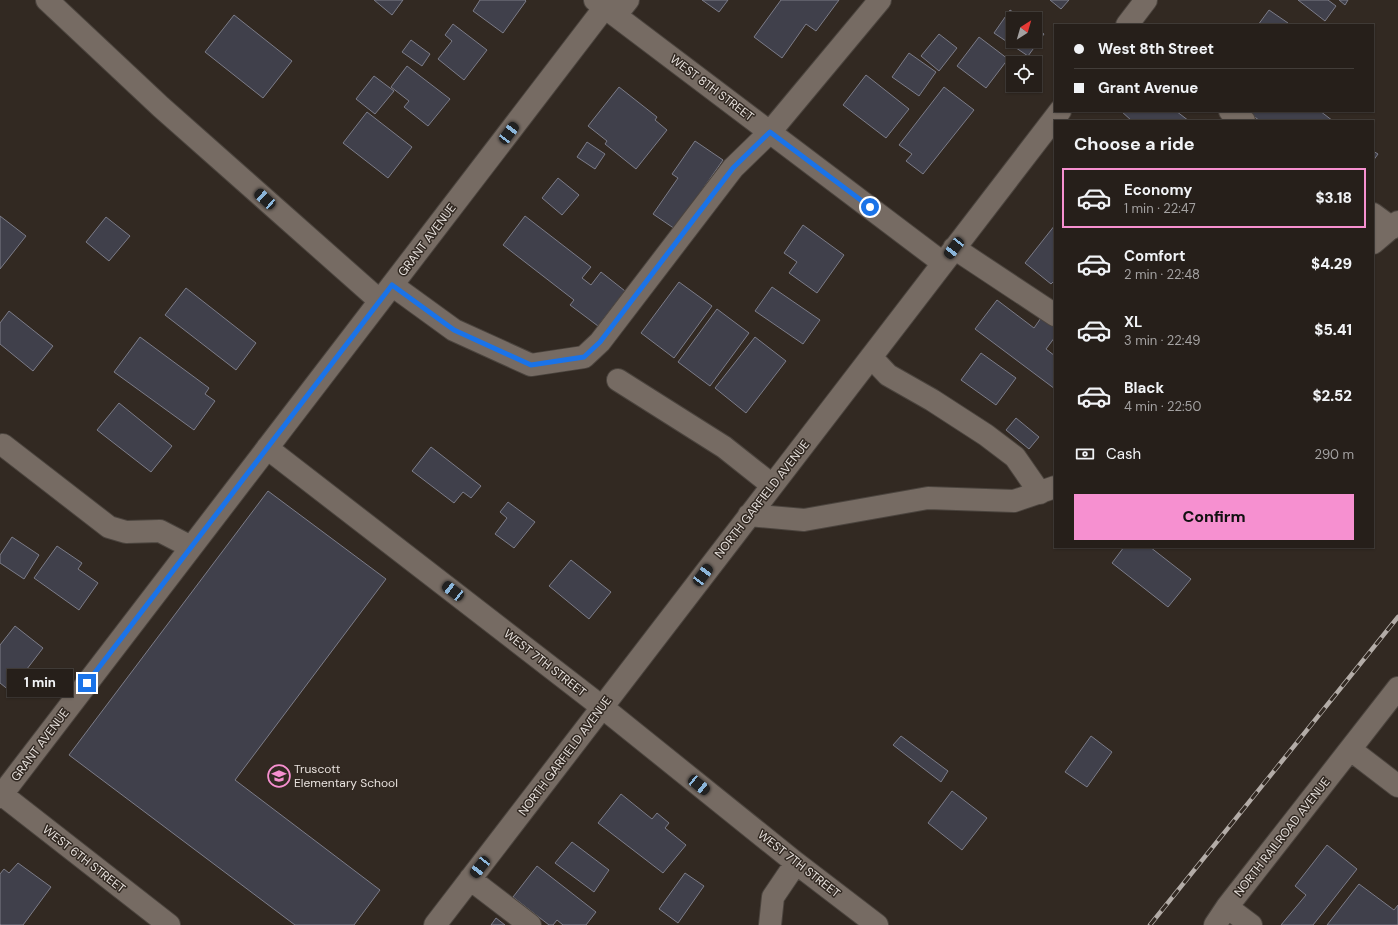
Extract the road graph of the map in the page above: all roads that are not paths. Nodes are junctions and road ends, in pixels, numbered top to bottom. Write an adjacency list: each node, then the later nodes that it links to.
1 (47, 0): 14 (street)
2 (880, 0): 9 (street)
3 (1146, 0): 5 (street)
4 (611, 6): 9 (street, WEST 8TH STREET); 14 (street, GRANT AVENUE)
5 (1128, 24)
6 (1059, 112): 13 (street, NORTH GARFIELD AVENUE)
7 (1231, 112): 8 (street)
8 (1243, 120)
9 (770, 132): 13 (street, WEST 8TH STREET); 14 (street)
10 (1374, 214): 11 (street)
11 (1395, 225): 12 (street)
12 (1374, 242)
13 (949, 256): 15 (street, WEST 8TH STREET); 16 (street, NORTH GARFIELD AVENUE)
14 (386, 293): 19 (street, GRANT AVENUE)
15 (1054, 314)
16 (871, 357): 20 (street, NORTH GARFIELD AVENUE); 21 (street)
17 (618, 380): 20 (street)
18 (3, 445): 23 (street)
19 (268, 448): 23 (street, GRANT AVENUE); 25 (street, WEST 7TH STREET)
20 (772, 485): 22 (street, NORTH GARFIELD AVENUE)
21 (1047, 490): 22 (street)
22 (749, 515): 25 (street, NORTH GARFIELD AVENUE)
23 (191, 547): 28 (street, GRANT AVENUE)
24 (1398, 688): 26 (street, NORTH RAILROAD AVENUE)
25 (602, 707): 29 (street, WEST 7TH STREET); 30 (street, NORTH GARFIELD AVENUE)
26 (1351, 750): 27 (street); 31 (street, NORTH RAILROAD AVENUE)
27 (1398, 786)
28 (1, 795): 32 (street, WEST 6TH STREET)
29 (796, 863): 35 (street); 36 (street, WEST 7TH STREET)
30 (470, 879): 33 (street, NORTH GARFIELD AVENUE); 34 (street)
31 (1227, 906): 37 (street, NORTH RAILROAD AVENUE); 38 (street)
32 (160, 923)
33 (435, 925)
34 (530, 925)
35 (770, 925)
36 (877, 925)
37 (1215, 925)
38 (1251, 925)

